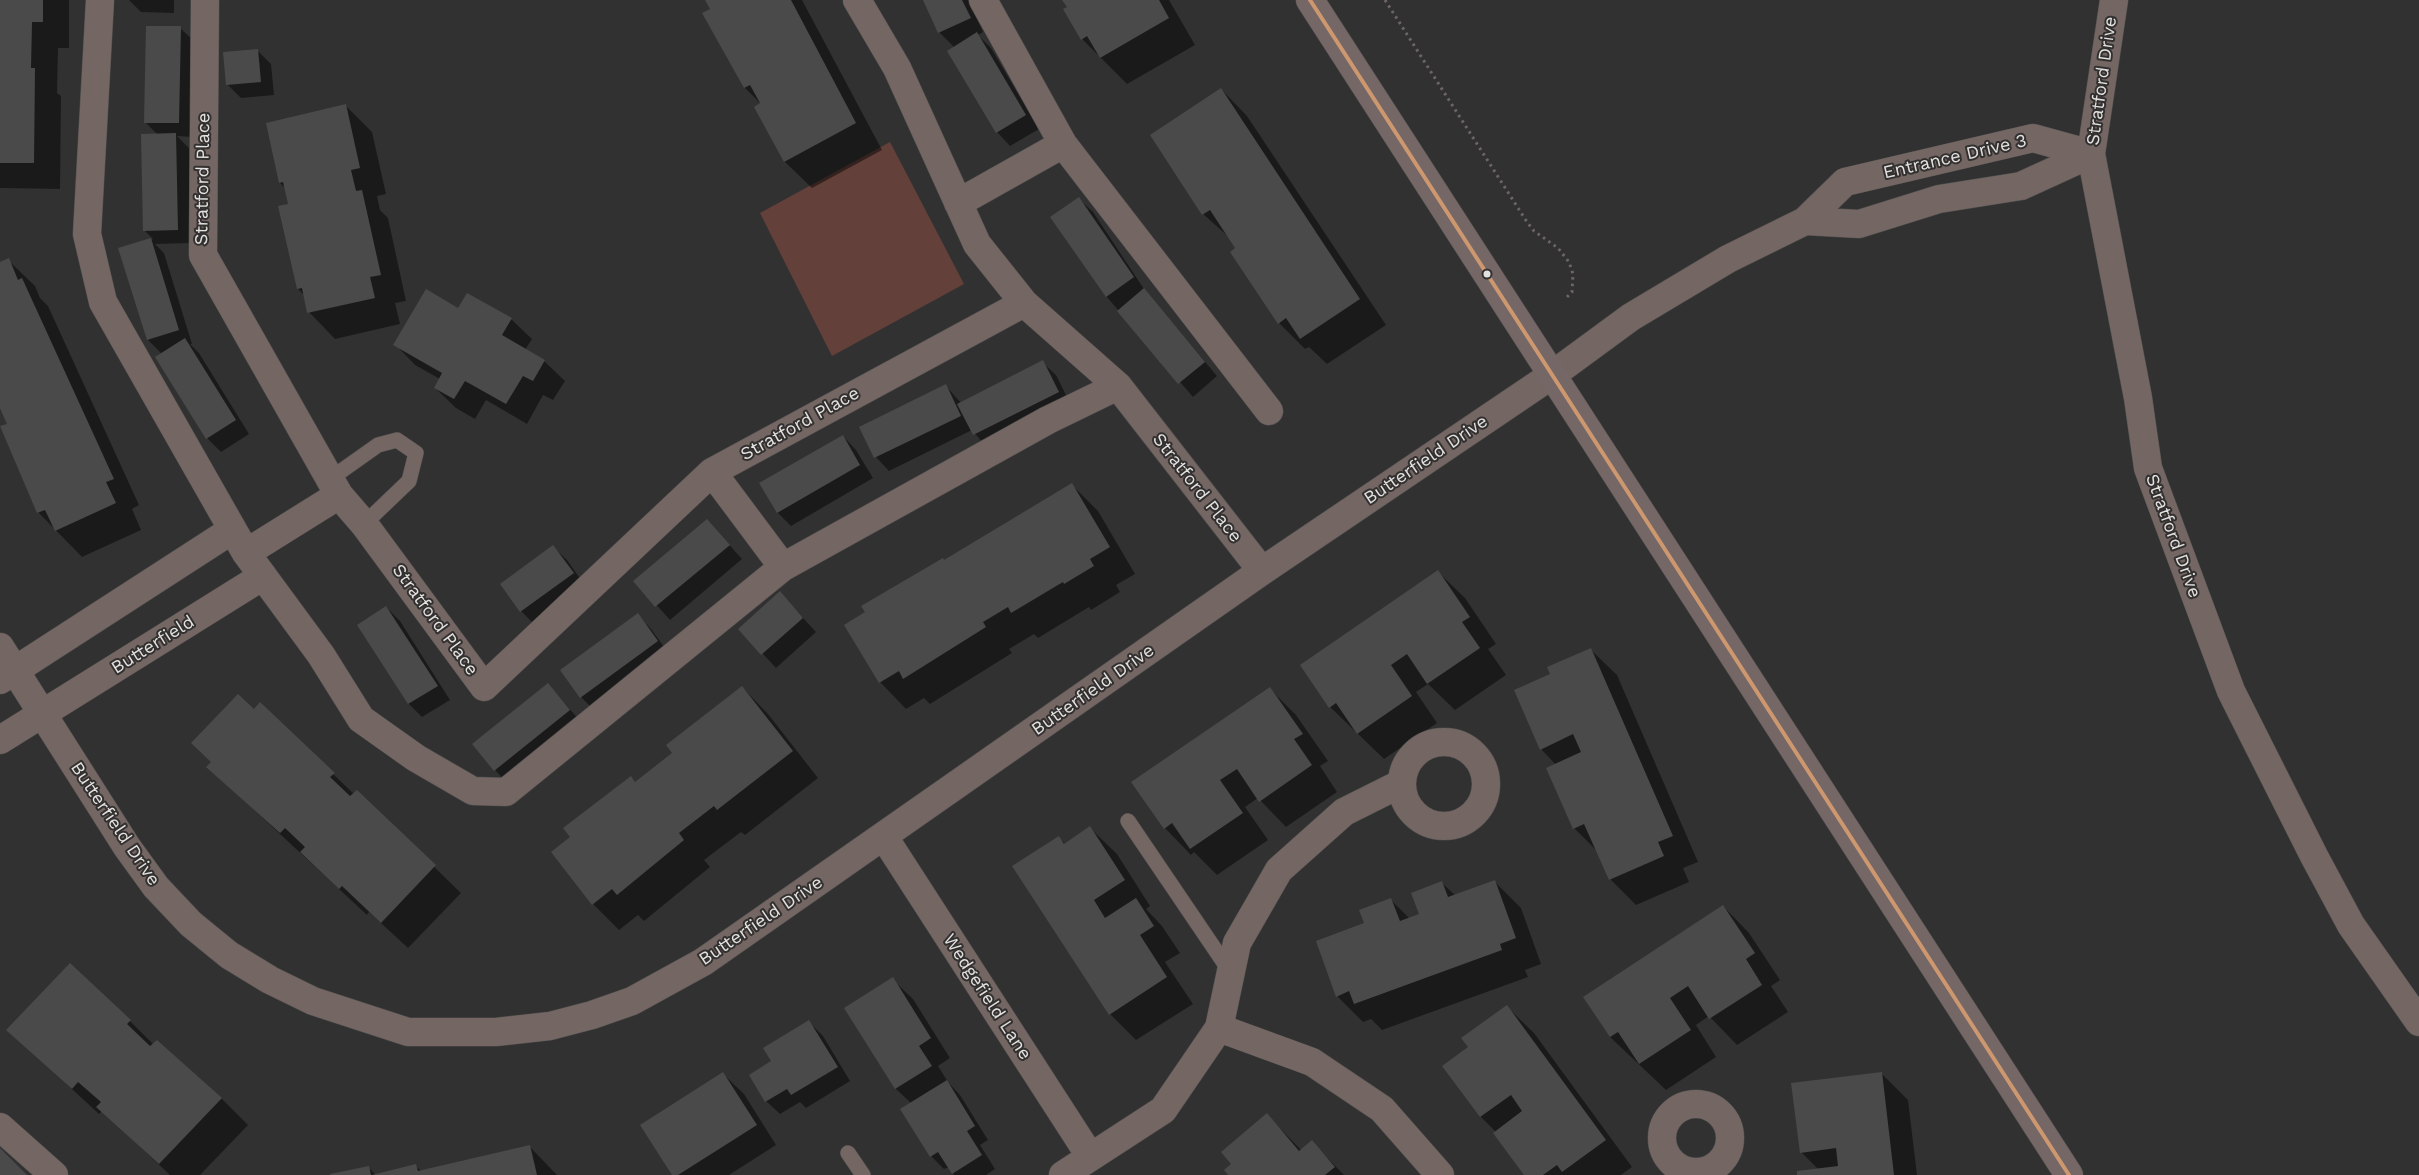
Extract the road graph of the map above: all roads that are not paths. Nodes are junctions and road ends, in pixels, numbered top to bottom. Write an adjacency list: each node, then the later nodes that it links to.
1 (100, 0): 18 (street)
2 (205, 0): 16 (street, Stratford Place)
3 (857, 0): 9 (street, Stratford Place)
4 (983, 0): 7 (street)
5 (1310, 0): 12 (street)
6 (2114, 0): 8 (street, Stratford Drive)
7 (1063, 144): 9 (street); 14 (street)
8 (2091, 154): 10 (street, Entrance Drive 3); 10 (street, Entrance Drive 3); 30 (street, Stratford Drive)
9 (958, 203): 11 (street, Stratford Place)
10 (1805, 221): 12 (street, Entrance Drive 3)
11 (1024, 303): 13 (street, Stratford Place); 15 (street, Stratford Place)
12 (1552, 375): 20 (street, Butterfield Drive); 39 (street)
13 (1118, 386): 19 (street); 20 (street, Stratford Place)
14 (1269, 411)
15 (712, 472): 17 (street, Stratford Place); 19 (street)
16 (335, 487): 17 (street, Stratford Place); 17 (lane); 18 (street)
17 (364, 524)
18 (239, 541): 21 (street); 23 (street)
19 (783, 568): 21 (street)
20 (1262, 571): 28 (street, Butterfield Drive)
21 (263, 576): 24 (street, Butterfield)
22 (0, 647): 23 (street, Butterfield Drive)
23 (7, 675): 24 (street, Butterfield Drive)
24 (42, 713): 25 (street, Butterfield); 28 (street, Butterfield Drive)
25 (0, 740)
26 (1402, 783): 29 (street)
27 (1128, 821): 29 (lane)
28 (884, 837): 34 (street, Wedgefield Lane)
29 (1231, 972): 31 (street)
30 (2419, 1022)
31 (1219, 1028): 34 (street); 38 (street)
32 (0, 1127): 35 (street)
33 (848, 1153): 36 (lane)
34 (1090, 1156): 37 (street)
35 (54, 1175)
36 (863, 1175)
37 (1063, 1175)
38 (1440, 1175)
39 (2070, 1175)

